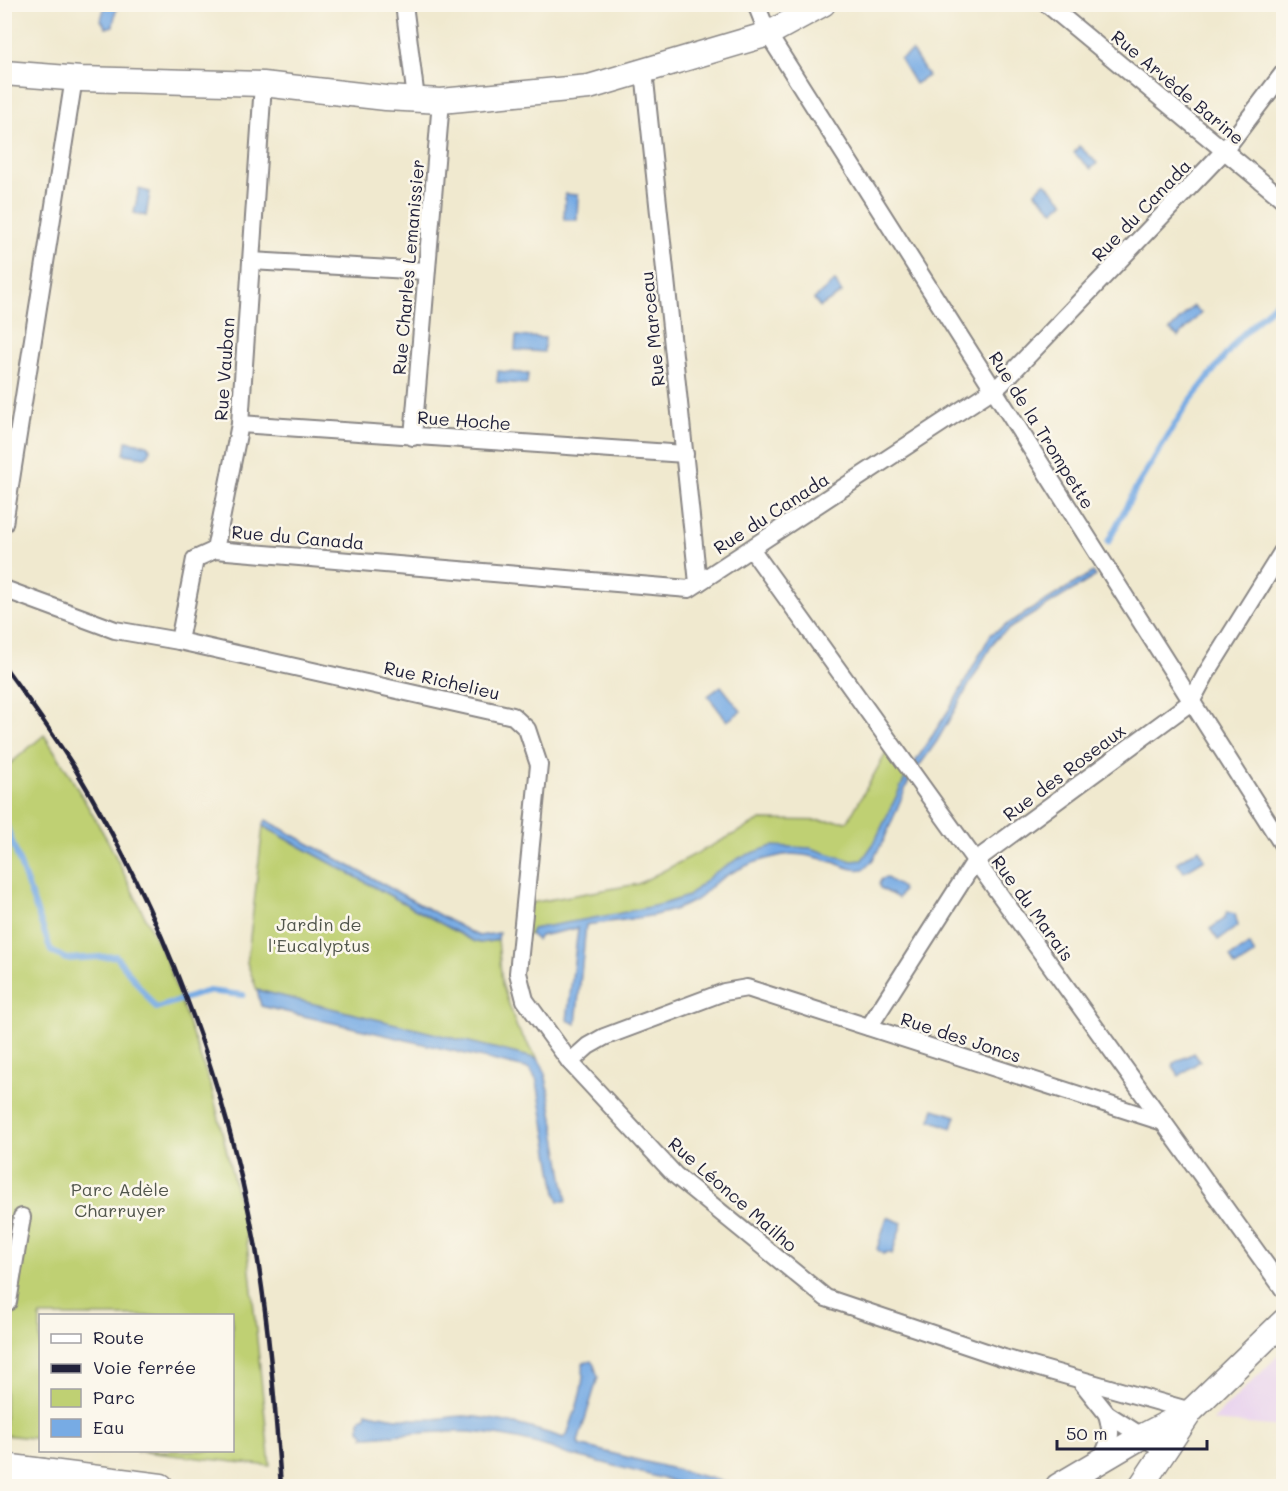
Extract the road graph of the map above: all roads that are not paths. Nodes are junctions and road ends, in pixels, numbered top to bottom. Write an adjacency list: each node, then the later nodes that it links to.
1 (404, 4): 11 (street)
2 (756, 4): 5 (street, Rue de la Trompette)
3 (823, 4): 5 (street)
4 (1047, 4): 13 (street, Rue Arvède Barine)
5 (768, 34): 6 (street); 17 (street, Rue de la Trompette)
6 (644, 71): 12 (street); 20 (street, Rue Marceau)
7 (1284, 72): 13 (street, Rue du Canada)
8 (4, 74): 9 (street)
9 (74, 78): 10 (street); 21 (street)
10 (263, 84): 11 (street); 15 (street, Rue Vauban)
11 (416, 99): 12 (street)
12 (441, 101): 16 (street, Rue Charles Lemanissier)
13 (1224, 151): 14 (street, Rue Arvède Barine); 17 (street, Rue du Canada)
14 (1284, 200)
15 (251, 261): 16 (street); 18 (street, Rue Vauban)
16 (426, 271): 19 (street, Rue Charles Lemanissier)
17 (993, 389): 23 (street, Rue du Canada); 28 (street, Rue de la Trompette)
18 (240, 424): 19 (street, Rue Hoche); 22 (street, Rue Vauban)
19 (413, 437): 20 (street, Rue Hoche)
20 (685, 454): 25 (street, Rue Marceau)
21 (4, 524)
22 (215, 550): 25 (street, Rue du Canada); 27 (street)
23 (752, 550): 25 (street, Rue du Canada); 30 (street, Rue du Marais)
24 (1281, 557): 28 (street, Rue des Roseaux)
25 (698, 583)
26 (4, 589): 27 (street, Rue Richelieu)
27 (179, 641): 32 (street, Rue Richelieu)
28 (1191, 702): 29 (street, Rue de la Trompette); 30 (street, Rue des Roseaux)
29 (1284, 847)
30 (975, 861): 31 (street, Rue des Roseaux); 33 (street, Rue du Marais)
31 (869, 1028): 32 (street, Rue des Joncs); 33 (street, Rue des Joncs)
32 (570, 1062): 38 (street, Rue Léonce Mailho)
33 (1163, 1122): 35 (street, Rue du Marais)
34 (22, 1217): 36 (street)
35 (1284, 1290)
36 (4, 1302)
37 (1284, 1322): 39 (street)
38 (1080, 1380): 39 (street, Rue Léonce Mailho); 40 (street)
39 (1191, 1411): 41 (street); 42 (street)
40 (1107, 1414): 41 (street); 43 (street)
41 (1141, 1437): 42 (street); 43 (street)
42 (1165, 1450): 49 (street)
43 (1101, 1460): 48 (street)
44 (4, 1466): 45 (street)
45 (45, 1470): 46 (street); 47 (street)
46 (4, 1485)
47 (160, 1486)
48 (1058, 1486)
49 (1141, 1486)

